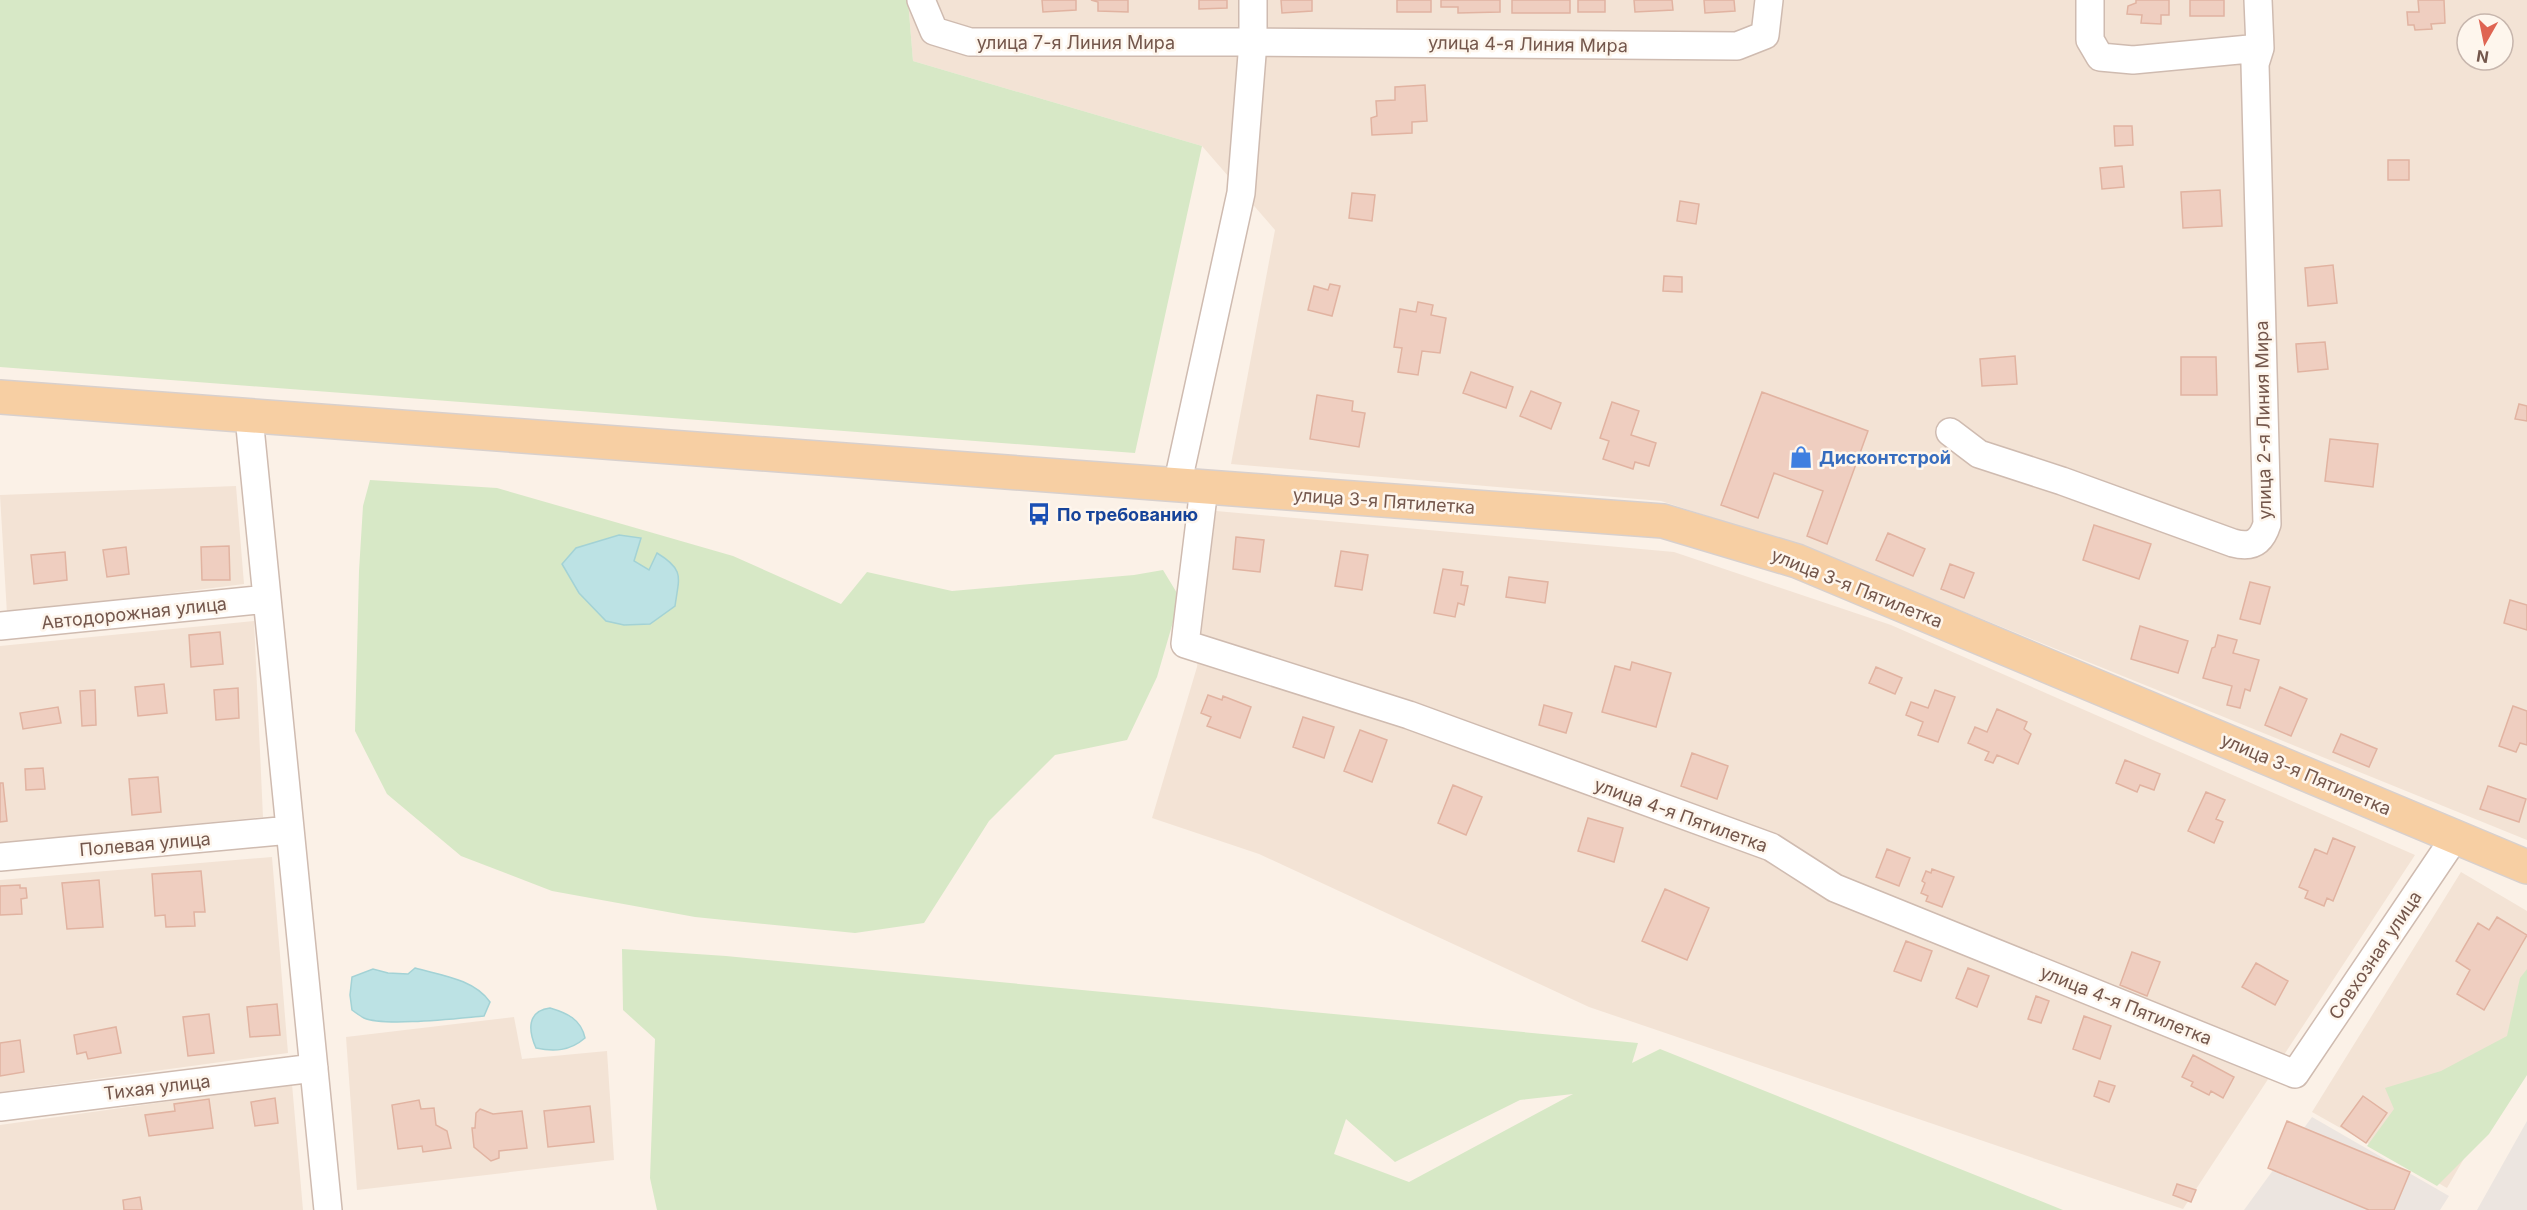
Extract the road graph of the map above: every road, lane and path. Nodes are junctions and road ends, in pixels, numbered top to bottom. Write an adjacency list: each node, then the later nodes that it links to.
1 (921, 0): 6 (street, улица 7-я Линия Мира)
2 (1253, 0): 6 (street)
3 (1769, 0): 6 (street, улица 4-я Линия Мира)
4 (2090, 0): 7 (street)
5 (2258, 0): 7 (street, улица 2-я Линия Мира)
6 (1253, 42): 11 (street)
7 (2260, 48): 10 (street, улица 2-я Линия Мира)
8 (0, 398): 9 (main road, улица 3-я Пятилетка)
9 (249, 417): 11 (main road, улица 3-я Пятилетка); 12 (street)
10 (1950, 432)
11 (1190, 487): 15 (main road, улица 3-я Пятилетка); 19 (street, улица 4-я Пятилетка)
12 (267, 599): 13 (street, Автодорожная улица); 14 (street)
13 (0, 626)
14 (290, 830): 16 (street, Полевая улица); 18 (street)
15 (2455, 837): 17 (main road, улица 3-я Пятилетка); 19 (street, Совхозная улица)
16 (0, 857)
17 (2527, 867)
18 (314, 1068): 20 (street, Тихая улица); 21 (street)
19 (2295, 1074)
20 (0, 1107)
21 (328, 1210)

